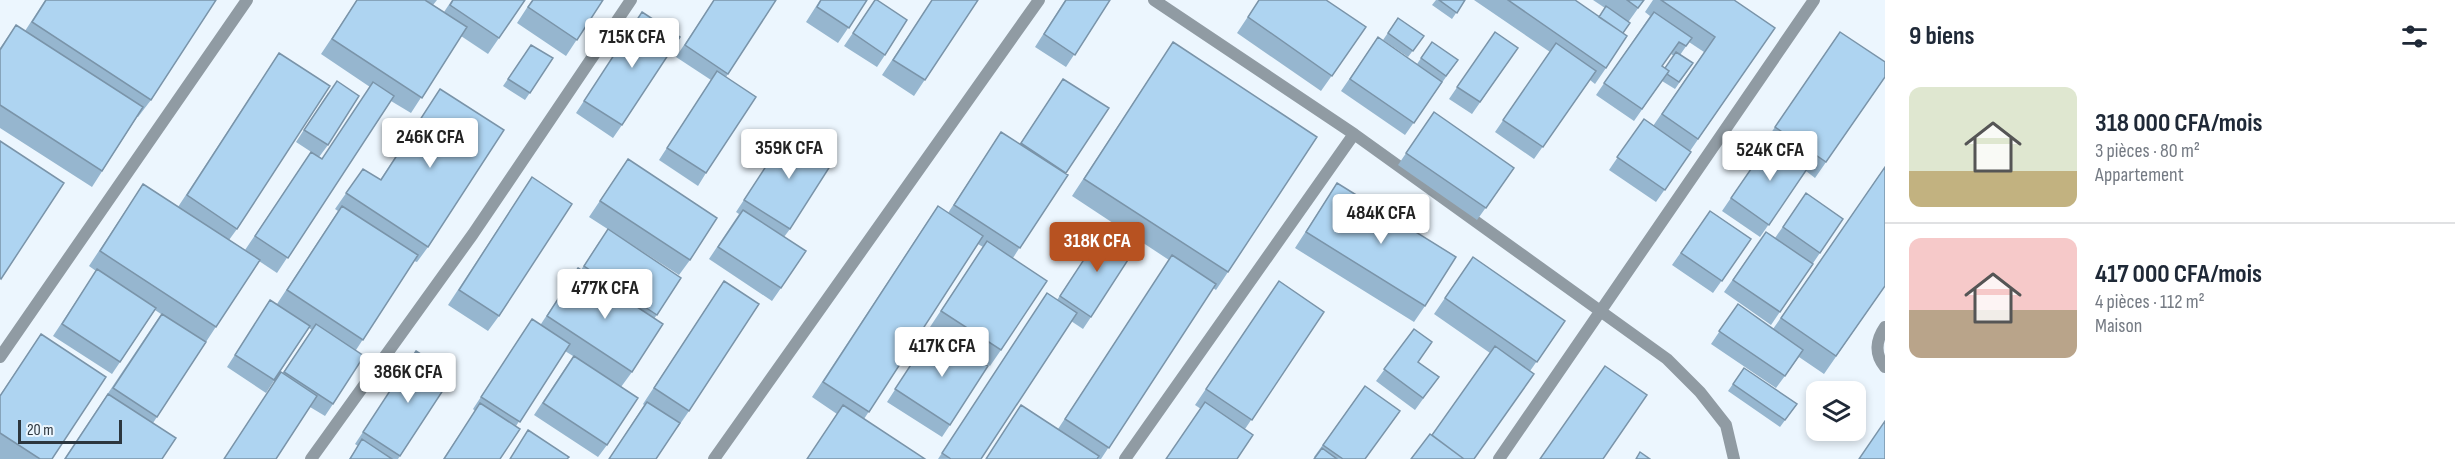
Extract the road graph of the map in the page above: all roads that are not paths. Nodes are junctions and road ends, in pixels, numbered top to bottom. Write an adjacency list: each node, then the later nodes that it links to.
1 (247, 0): 9 (street)
2 (631, 0): 11 (street)
3 (1039, 0): 12 (street)
4 (1154, 0): 6 (street)
5 (1814, 0): 7 (street)
6 (1354, 134): 7 (street); 13 (street)
7 (1600, 312): 14 (street); 15 (street)
8 (1885, 327): 10 (street)
9 (0, 357)
10 (1885, 367)
11 (311, 459)
12 (714, 459)
13 (1125, 459)
14 (1499, 459)
15 (1734, 459)

